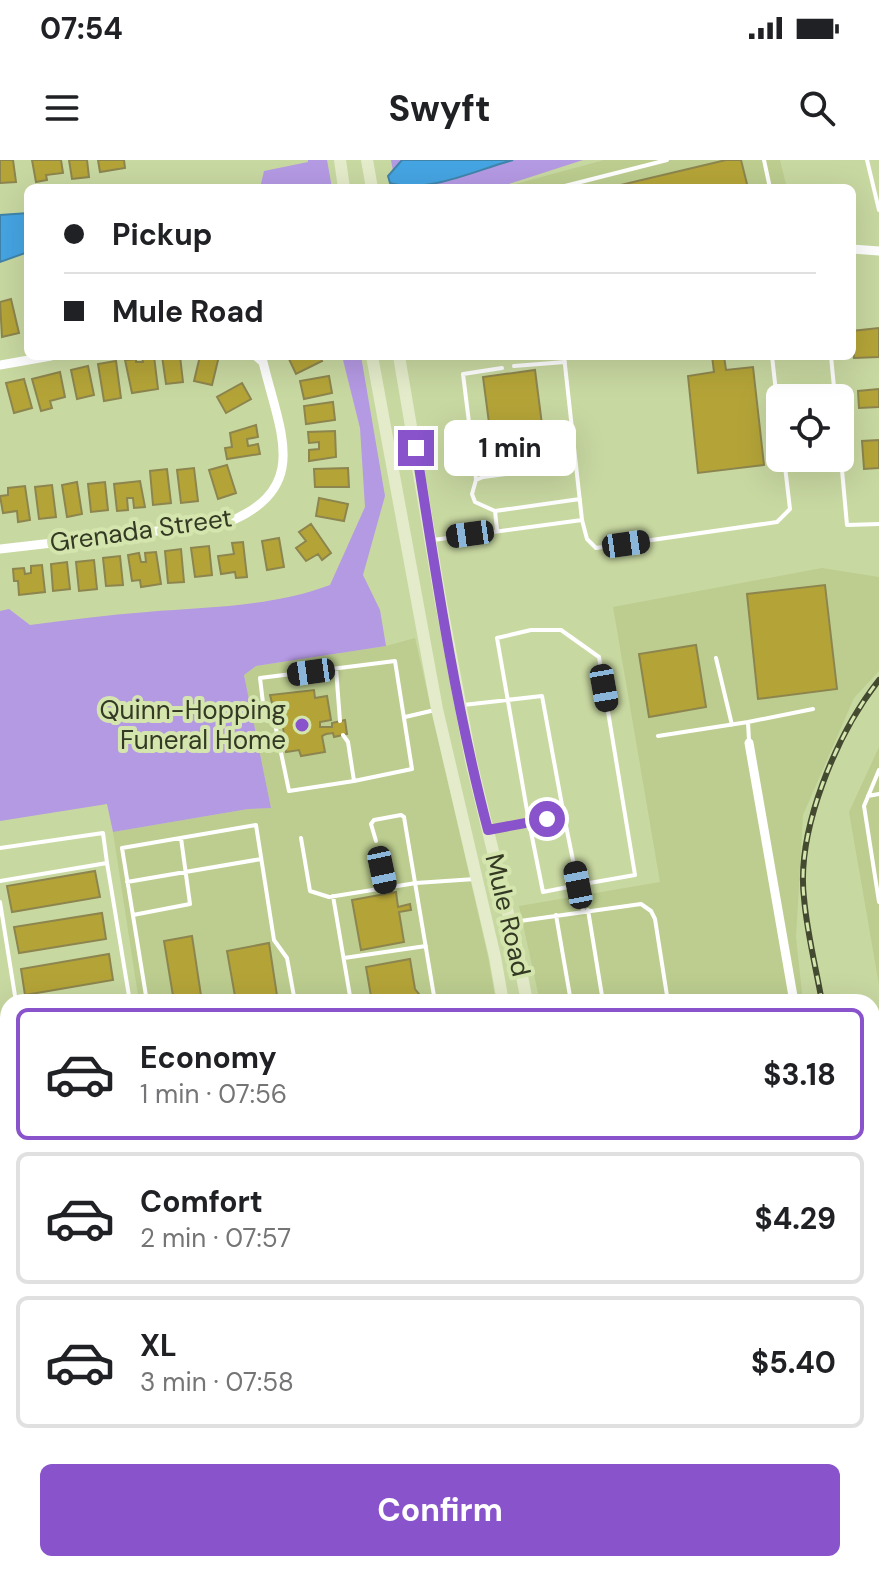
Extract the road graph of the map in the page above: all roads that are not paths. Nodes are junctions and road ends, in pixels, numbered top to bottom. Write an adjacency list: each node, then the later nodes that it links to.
1 (340, 160): 6 (main road)
2 (367, 160): 7 (main road)
3 (667, 160): 8 (lane)
4 (764, 160): 9 (lane)
5 (867, 160): 10 (lane)
6 (343, 184)
7 (371, 184)
8 (573, 184)
9 (769, 184)
10 (879, 210)
11 (856, 249): 12 (street)
12 (879, 251)
13 (28, 360): 21 (street)
14 (261, 360): 36 (street, Grenada Street)
15 (373, 360): 41 (main road, Mule Road)
16 (400, 360): 35 (main road, Mule Road)
17 (557, 360): 22 (lane)
18 (564, 360): 26 (lane)
19 (772, 360): 24 (lane)
20 (831, 360): 25 (lane)
21 (0, 365)
22 (514, 366)
23 (502, 368): 29 (lane)
24 (775, 384)
25 (834, 384)
26 (576, 465): 29 (lane); 30 (lane)
27 (786, 472): 32 (lane)
28 (842, 472): 33 (lane)
29 (476, 480): 31 (lane)
30 (580, 499): 31 (lane); 32 (lane)
31 (495, 511): 34 (lane)
32 (582, 520): 34 (lane)
33 (879, 524)
34 (497, 530): 35 (lane)
35 (430, 540): 40 (main road, Mule Road)
36 (0, 549)
37 (716, 658): 46 (lane)
38 (336, 669): 43 (lane); 44 (lane); 51 (lane)
39 (509, 699): 40 (lane); 54 (lane); 55 (lane); 69 (lane)
40 (461, 706): 41 (main road); 56 (main road, Mule Road)
41 (437, 709): 43 (lane); 65 (main road, Mule Road)
42 (813, 709): 45 (lane)
43 (405, 717): 51 (lane)
44 (340, 721)
45 (748, 722): 46 (lane); 49 (lane)
46 (732, 725): 48 (lane)
47 (343, 735): 51 (lane)
48 (658, 736)
49 (749, 743): 92 (street)
50 (879, 770): 53 (lane)
51 (354, 781)
52 (879, 794): 53 (lane)
53 (868, 796): 73 (lane)
54 (564, 816): 55 (lane); 69 (lane)
55 (529, 822): 56 (lane); 69 (lane)
56 (488, 830): 77 (main road, Mule Road)
57 (181, 838): 62 (lane); 64 (lane); 67 (lane)
58 (301, 838): 71 (lane)
59 (376, 841): 68 (lane)
60 (0, 848): 63 (lane)
61 (378, 852): 70 (lane)
62 (261, 859): 64 (lane); 84 (lane)
63 (107, 863): 66 (lane); 82 (lane)
64 (186, 871): 67 (lane); 75 (lane)
65 (478, 879): 68 (lane); 78 (main road, Mule Road)
66 (0, 881)
67 (127, 882): 75 (lane)
68 (416, 883): 70 (lane); 79 (lane)
69 (578, 885): 74 (lane)
70 (386, 888): 71 (lane)
71 (333, 896): 80 (lane)
72 (0, 902): 81 (lane)
73 (879, 902)
74 (585, 911): 76 (lane); 90 (lane); 91 (lane)
75 (133, 915): 83 (lane)
76 (556, 915): 77 (lane); 89 (lane)
77 (510, 922): 78 (main road); 88 (main road, Mule Road)
78 (489, 927): 87 (main road, Mule Road)
79 (426, 946): 80 (lane); 86 (lane)
80 (344, 958): 85 (lane)
81 (15, 994)
82 (129, 994)
83 (146, 994)
84 (294, 994)
85 (350, 994)
86 (434, 994)
87 (502, 994)
88 (524, 994)
89 (570, 994)
90 (601, 994)
91 (667, 994)
92 (793, 994)

